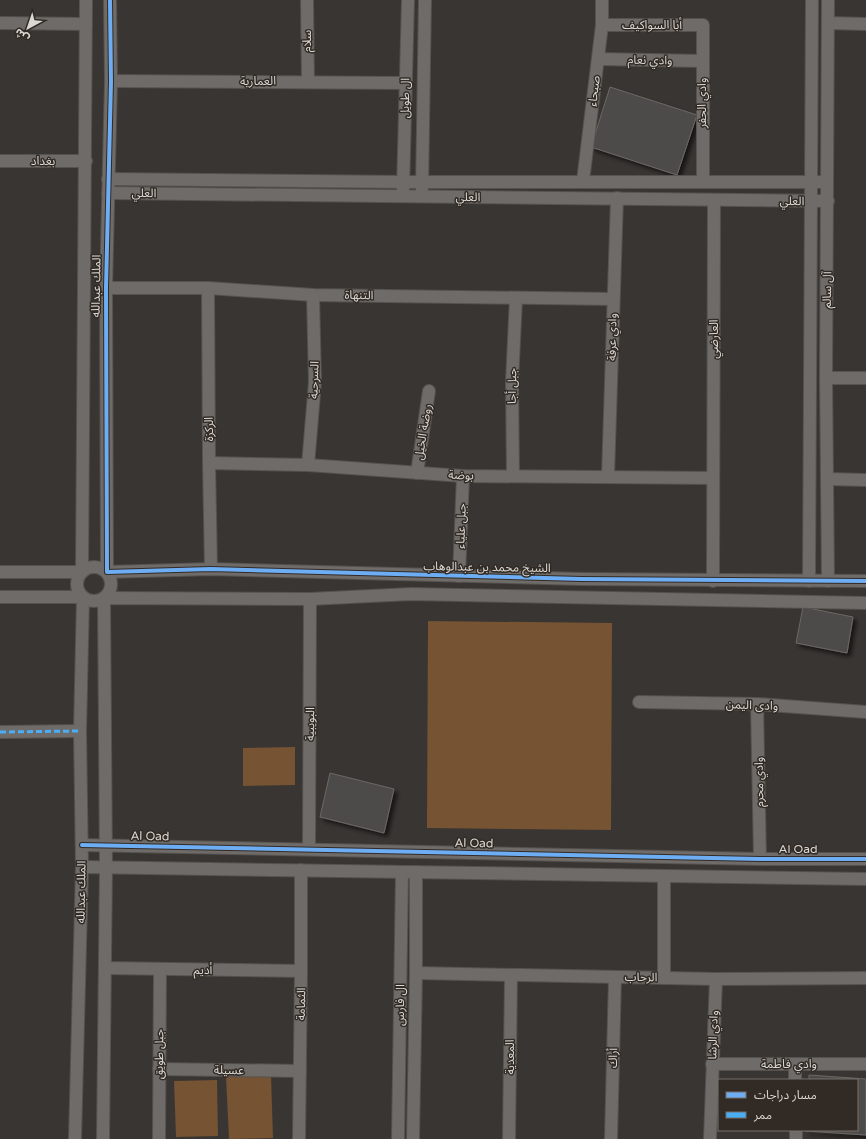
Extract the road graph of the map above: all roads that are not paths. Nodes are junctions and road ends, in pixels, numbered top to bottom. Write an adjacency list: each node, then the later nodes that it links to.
1 (86, 0): 11 (street, الملك عبدالله)
2 (110, 0): 17 (street, الملك عبدالله)
3 (307, 0): 18 (street, سلام)
4 (408, 0): 19 (street, ال طويل)
5 (425, 0): 23 (street, ال طويل)
6 (602, 0): 13 (street, صبحاء)
7 (812, 0): 27 (street, آل سالم)
8 (828, 0): 10 (street, آل سالم)
9 (0, 23): 11 (street)
10 (828, 23): 12 (street); 28 (street, آل سالم)
11 (86, 24): 20 (street, الملك عبدالله)
12 (866, 24)
13 (602, 25): 14 (street, أبا السواكيف); 15 (street, صبحاء)
14 (703, 25): 16 (street, وادي الحفر)
15 (598, 59): 16 (street, وادي نعام); 24 (street, صبحاء)
16 (702, 61): 26 (street, وادي الحفر)
17 (111, 81): 18 (street, العمارية); 22 (street, الملك عبدالله)
18 (308, 81): 19 (street, العمارية)
19 (405, 83): 25 (street, ال طويل)
20 (86, 161): 21 (street, بغداد); 55 (street, الملك عبدالله)
21 (0, 162)
22 (108, 179): 25 (street, العلي); 29 (street, الملك عبدالله)
23 (422, 181): 24 (street, العلي); 25 (street, العلي); 31 (street, ال طويل)
24 (583, 181): 26 (street, العلي)
25 (403, 182): 30 (street, ال طويل)
26 (703, 182): 27 (street, العلي)
27 (811, 182): 28 (street, العلي); 34 (street, آل سالم)
28 (827, 182): 35 (street, آل سالم)
29 (108, 193): 30 (street, العلي); 36 (street, الملك عبدالله)
30 (403, 196): 31 (street, العلي)
31 (422, 196): 32 (street, العلي)
32 (617, 198): 33 (street, العلي); 40 (street, وادي عرفة)
33 (714, 200): 34 (street, العلي); 50 (street, العارضي)
34 (810, 201): 35 (street, العلي); 60 (street, آل سالم)
35 (828, 201): 41 (street, آل سالم)
36 (106, 288): 37 (street, التنهاة); 56 (street, الملك عبدالله)
37 (208, 288): 38 (street, التنهاة); 44 (street, الركزة)
38 (313, 295): 39 (street, التنهاة); 45 (street, السرحية)
39 (516, 298): 40 (street, التنهاة); 47 (street, جبل أجا)
40 (612, 299): 49 (street, وادي عرفة)
41 (826, 378): 42 (street); 51 (street, آل سالم)
42 (866, 378)
43 (429, 391): 46 (street, روضة الخيل)
44 (208, 463): 45 (street, بوضة); 53 (street, الركزة)
45 (308, 465): 46 (street, بوضة)
46 (417, 473): 48 (street, بوضة)
47 (513, 475): 48 (street, بوضة); 49 (street, بوضة)
48 (463, 476): 57 (street, جبل علياء)
49 (608, 476): 50 (street, بوضة)
50 (713, 478): 59 (street, العارضي)
51 (827, 479): 52 (street); 61 (street, آل سالم)
52 (866, 480)
53 (211, 569): 56 (street, الشيخ محمد بن عبدالوهاب); 57 (street, الشيخ محمد بن عبدالوهاب)
54 (0, 572): 55 (street)
55 (82, 572): 56 (street); 64 (street)
56 (107, 572): 65 (street)
57 (459, 576): 58 (street, الشيخ محمد بن عبدالوهاب)
58 (617, 579): 59 (street, الشيخ محمد بن عبدالوهاب); 67 (street)
59 (713, 581): 60 (street, الشيخ محمد بن عبدالوهاب)
60 (809, 581): 61 (street, الشيخ محمد بن عبدالوهاب)
61 (828, 581): 62 (street, الشيخ محمد بن عبدالوهاب)
62 (866, 581)
63 (0, 597): 64 (street)
64 (83, 597): 65 (street); 72 (street, الملك عبدالله)
65 (104, 598): 66 (street); 75 (street, الملك عبدالله)
66 (310, 599): 67 (street); 76 (street, البويبية)
67 (617, 599): 68 (street)
68 (866, 602)
69 (639, 702): 70 (street, وادى اليمن)
70 (757, 704): 71 (street, وادى اليمن); 77 (street, وادي محرم)
71 (866, 712)
72 (80, 731): 73 (street); 74 (street, الملك عبدالله)
73 (0, 732)
74 (82, 845): 75 (street, Al Oad); 79 (street, الملك عبدالله)
75 (106, 845): 76 (street, Al Oad); 80 (street, الملك عبدالله)
76 (309, 849): 77 (street, Al Oad)
77 (760, 859): 78 (street, Al Oad)
78 (866, 859)
79 (82, 867): 80 (street); 101 (street, الملك عبدالله)
80 (106, 867): 81 (street); 86 (street, الملك عبدالله)
81 (301, 870): 82 (street); 88 (street, الثمامة)
82 (402, 872): 83 (street); 105 (street, ال فارس)
83 (416, 872): 84 (street); 89 (street, ال فارس)
84 (664, 876): 85 (street); 92 (street)
85 (866, 879)
86 (105, 968): 87 (street, أديم); 102 (street, الملك عبدالله)
87 (160, 970): 88 (street, أديم); 98 (street, جبل طويق)
88 (302, 971): 99 (street, الثمامة)
89 (416, 973): 90 (street, الرحاب); 106 (street, ال فارس)
90 (510, 975): 91 (street, الرحاب); 107 (street, المعدية)
91 (615, 977): 92 (street, الرحاب); 108 (street, أراك)
92 (664, 978): 94 (street, الرحاب)
93 (866, 978): 94 (street, الرحاب)
94 (716, 979): 95 (street, وادي الرشا)
95 (712, 1064): 96 (street, وادي فاطمة); 109 (street, وادي الرشا)
96 (795, 1064): 97 (street, وادي فاطمة); 100 (street)
97 (866, 1064)
98 (159, 1069): 99 (street, عسيلة); 103 (street, جبل طويق)
99 (300, 1071): 104 (street, الثمامة)
100 (795, 1079)
101 (75, 1139)
102 (103, 1139)
103 (159, 1139)
104 (299, 1139)
105 (398, 1139)
106 (412, 1139)
107 (509, 1139)
108 (611, 1139)
109 (710, 1139)

